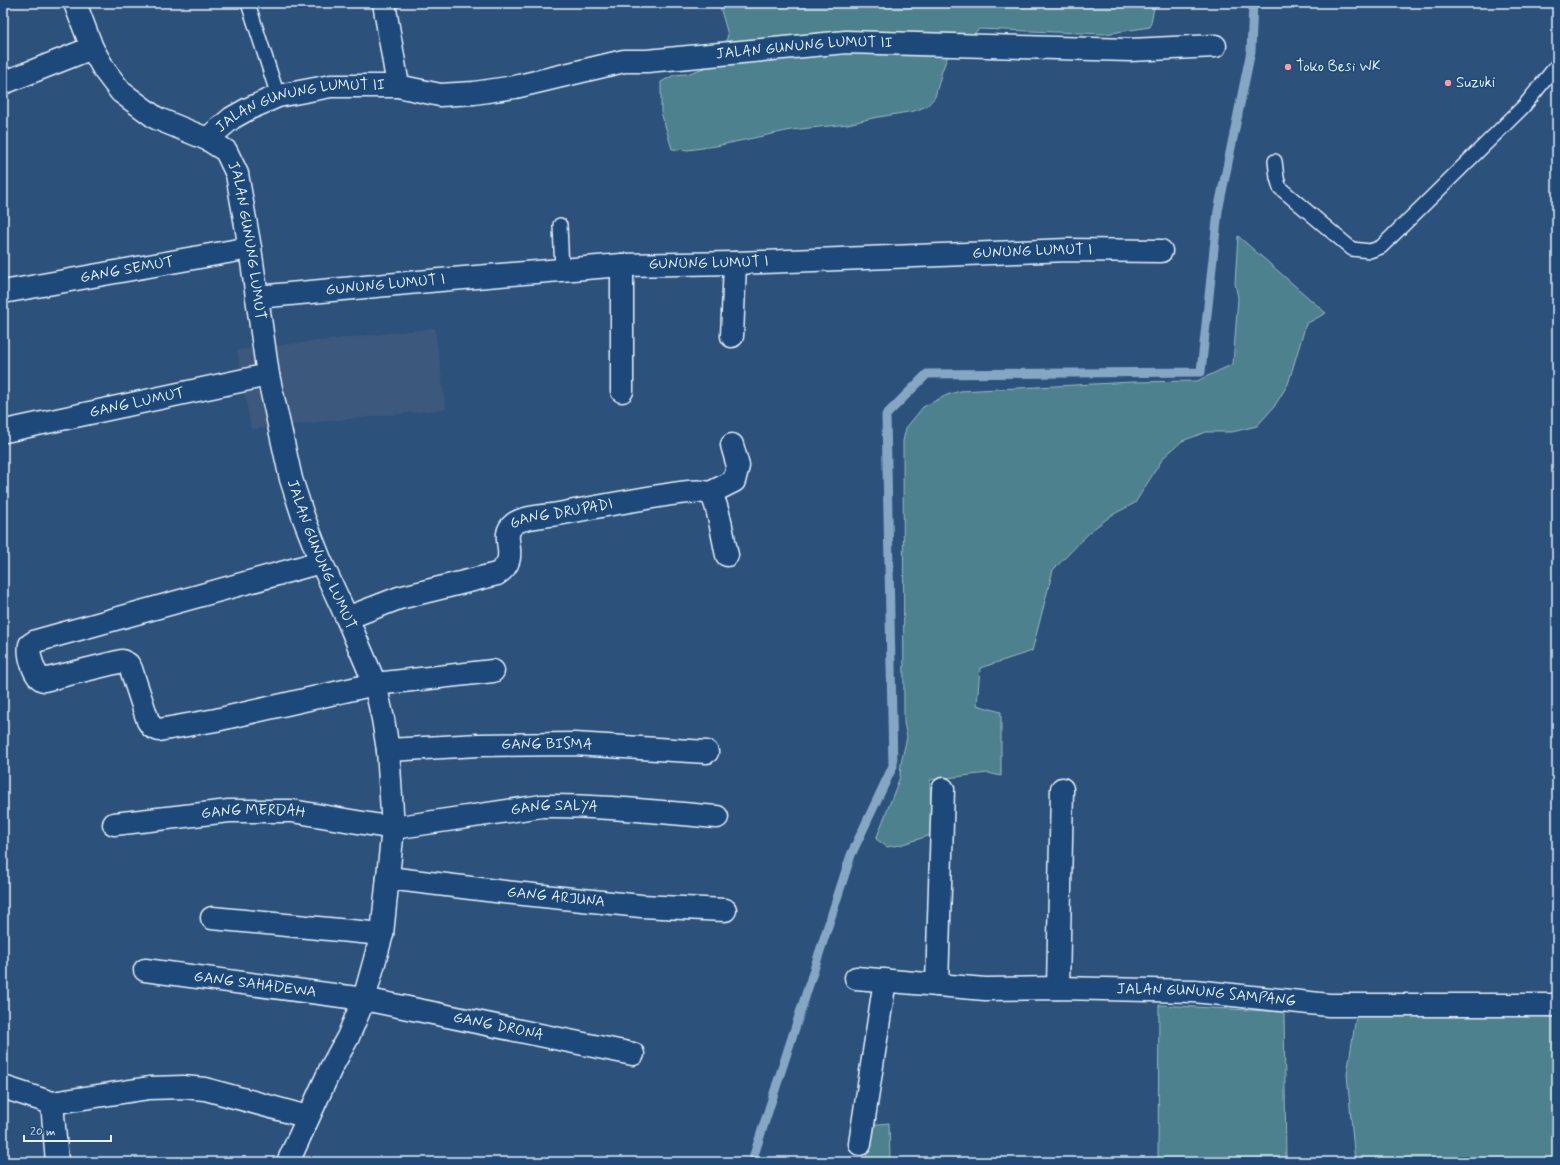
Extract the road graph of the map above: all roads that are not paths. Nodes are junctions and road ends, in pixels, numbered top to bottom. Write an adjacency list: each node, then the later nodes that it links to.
1 (74, 3): 5 (street, JALAN GUNUNG LUMUT)
2 (248, 3): 9 (lane)
3 (384, 3): 8 (street, JALAN GUNUNG LUMUT II)
4 (1215, 46): 8 (street, JALAN GUNUNG LUMUT II)
5 (92, 48): 7 (street); 10 (street, JALAN GUNUNG LUMUT)
6 (1557, 65): 11 (lane)
7 (3, 83)
8 (398, 86): 9 (street, JALAN GUNUNG LUMUT II)
9 (278, 96): 10 (street, JALAN GUNUNG LUMUT II)
10 (207, 138): 13 (street, JALAN GUNUNG LUMUT)
11 (1275, 161)
12 (560, 225): 17 (lane)
13 (250, 248): 18 (street, GANG SEMUT); 19 (street, JALAN GUNUNG LUMUT)
14 (1161, 251): 15 (street, GUNUNG LUMUT I)
15 (735, 263): 16 (street, GUNUNG LUMUT I); 20 (street)
16 (622, 265): 17 (street, GUNUNG LUMUT I); 22 (street)
17 (562, 270): 19 (street, GUNUNG LUMUT I)
18 (3, 292)
19 (257, 297): 21 (street, JALAN GUNUNG LUMUT)
20 (732, 336)
21 (268, 375): 23 (street, GANG LUMUT); 27 (street, JALAN GUNUNG LUMUT)
22 (622, 391)
23 (5, 431)
24 (732, 445): 25 (street)
25 (710, 493): 26 (street); 28 (street, GANG DRUPADI)
26 (727, 555)
27 (321, 562): 28 (street, JALAN GUNUNG LUMUT); 30 (street)
28 (347, 618): 30 (street, JALAN GUNUNG LUMUT)
29 (494, 671): 30 (street)
30 (375, 684): 31 (street, JALAN GUNUNG LUMUT)
31 (388, 750): 32 (street, GANG BISMA); 37 (street, JALAN GUNUNG LUMUT)
32 (707, 752)
33 (943, 789): 45 (street)
34 (1062, 789): 46 (street)
35 (717, 817): 37 (street, GANG SALYA)
36 (114, 824): 37 (street, GANG MERDAH)
37 (393, 828): 38 (street, JALAN GUNUNG LUMUT)
38 (388, 878): 39 (street, GANG ARJUNA); 41 (street, JALAN GUNUNG LUMUT)
39 (725, 910)
40 (212, 918): 41 (street)
41 (382, 934): 47 (street, JALAN GUNUNG LUMUT)
42 (145, 970): 47 (street, GANG SAHADEWA)
43 (856, 978): 44 (street, JALAN GUNUNG SAMPANG)
44 (885, 980): 45 (street, JALAN GUNUNG SAMPANG); 53 (street)
45 (937, 985): 46 (street, JALAN GUNUNG SAMPANG)
46 (1058, 988): 48 (street, JALAN GUNUNG SAMPANG)
47 (364, 999): 49 (street, GANG DRONA); 52 (street, JALAN GUNUNG LUMUT)
48 (1557, 1006)
49 (633, 1054)
50 (3, 1087): 51 (street)
51 (52, 1103): 52 (street); 54 (street)
52 (308, 1117): 55 (street, JALAN GUNUNG LUMUT)
53 (860, 1144)
54 (57, 1162)
55 (288, 1162)

